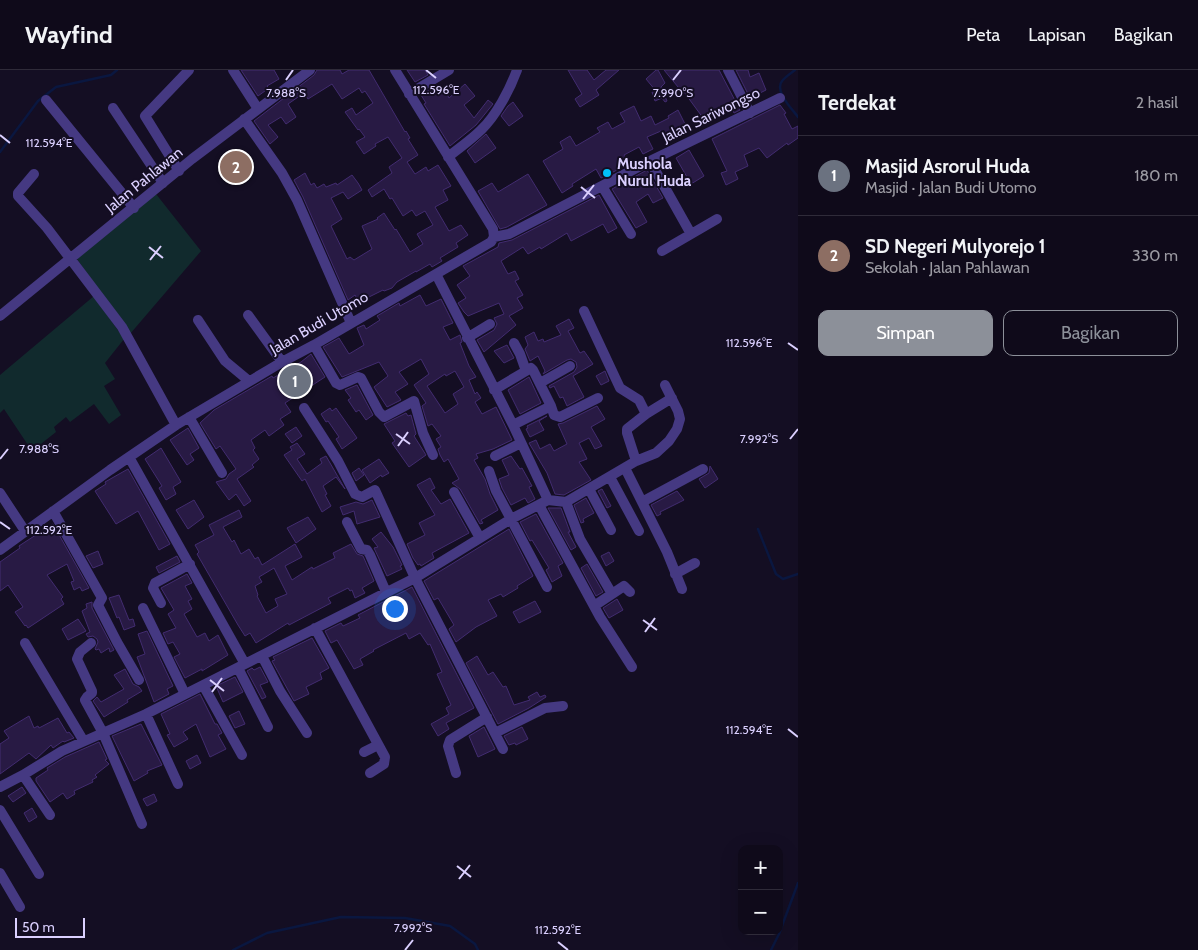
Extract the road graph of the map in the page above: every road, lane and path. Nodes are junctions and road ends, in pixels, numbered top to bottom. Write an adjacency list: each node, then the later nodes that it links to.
1 (191, 70): 2 (street); 18 (street)
2 (197, 70)
3 (233, 70): 13 (street)
4 (310, 70): 13 (street, Jalan Pahlawan)
5 (395, 70): 9 (street)
6 (449, 70): 9 (street)
7 (517, 70): 16 (street)
8 (728, 70): 14 (street)
9 (409, 94): 16 (street)
10 (780, 98): 14 (street, Jalan Sariwongso)
11 (46, 100): 22 (street)
12 (113, 108): 20 (street)
13 (258, 109): 15 (street, Jalan Pahlawan)
14 (750, 113): 17 (street, Jalan Sariwongso)
15 (244, 119): 18 (street, Jalan Pahlawan); 35 (street)
16 (448, 158): 26 (street)
17 (650, 161): 21 (street, Jalan Sariwongso); 25 (street)
18 (179, 171): 20 (street, Jalan Pahlawan)
19 (34, 174): 28 (street)
20 (163, 183): 22 (street, Jalan Pahlawan)
21 (602, 186): 24 (street); 26 (street, Jalan Sariwongso)
22 (134, 208): 28 (street, Jalan Pahlawan)
23 (717, 219): 25 (street)
24 (630, 234)
25 (690, 234): 27 (street)
26 (494, 238): 29 (street, Jalan Budi Utomo)
27 (662, 251)
28 (71, 258): 32 (street, Jalan Pahlawan); 53 (street)
29 (436, 274): 35 (street, Jalan Budi Utomo); 37 (street)
30 (0, 301): 32 (street)
31 (584, 311): 51 (street)
32 (3, 313)
33 (248, 315): 40 (street)
34 (198, 320): 43 (street)
35 (351, 322): 39 (street, Jalan Budi Utomo)
36 (490, 324): 37 (street)
37 (467, 338): 46 (street)
38 (514, 343): 42 (street)
39 (314, 345): 40 (street, Jalan Budi Utomo); 56 (street)
40 (282, 362): 43 (street, Jalan Budi Utomo)
41 (570, 366): 44 (street)
42 (526, 371): 44 (street); 46 (street)
43 (249, 381): 52 (street, Jalan Budi Utomo)
44 (540, 383): 49 (street)
45 (665, 385): 48 (street)
46 (494, 390): 54 (street)
47 (598, 398): 49 (street)
48 (672, 398): 51 (street); 59 (street)
49 (551, 406): 54 (street)
50 (304, 408): 82 (street)
51 (646, 414): 59 (street)
52 (189, 417): 53 (street, Jalan Budi Utomo); 63 (street)
53 (176, 425): 58 (street, Jalan Budi Utomo)
54 (513, 426): 55 (street)
55 (521, 443): 57 (street); 70 (street)
56 (433, 455)
57 (495, 456)
58 (129, 457): 71 (street, Jalan Budi Utomo); 80 (street)
59 (636, 461): 60 (street)
60 (625, 468): 64 (street); 69 (street)
61 (703, 469): 69 (street)
62 (489, 471): 72 (street)
63 (222, 473)
64 (610, 477): 65 (street); 76 (street)
65 (589, 490): 68 (street); 74 (street)
66 (0, 492): 75 (street)
67 (454, 492): 77 (street)
68 (566, 502): 70 (street); 87 (street)
69 (642, 502): 81 (street)
70 (543, 503): 72 (street); 89 (street)
71 (53, 511): 75 (street, Jalan Budi Utomo); 97 (street)
72 (511, 519): 77 (street); 83 (street)
73 (347, 522): 85 (street)
74 (611, 530)
75 (25, 531): 78 (street, Jalan Budi Utomo)
76 (639, 531)
77 (480, 538): 82 (street)
78 (0, 550)
79 (695, 563): 81 (street)
80 (190, 564): 88 (street); 95 (street)
81 (676, 574): 84 (street)
82 (415, 578): 85 (street); 102 (street)
83 (547, 587)
84 (682, 589)
85 (386, 592): 91 (street)
86 (630, 592): 87 (street)
87 (612, 594): 89 (street)
88 (161, 603)
89 (594, 606): 96 (street)
90 (143, 608): 99 (street)
91 (315, 628): 94 (street); 108 (street)
92 (25, 644): 107 (street)
93 (91, 644): 104 (street)
94 (262, 656): 95 (street); 105 (street)
95 (241, 666): 98 (street); 103 (street)
96 (632, 667)
97 (140, 680)
98 (203, 685): 99 (street); 111 (street)
99 (185, 694): 101 (street)
100 (563, 706): 106 (street)
101 (146, 714): 104 (street); 115 (street)
102 (488, 717): 106 (street); 113 (street)
103 (268, 727)
104 (103, 733): 107 (street); 119 (street)
105 (307, 733)
106 (496, 733): 109 (street)
107 (83, 740): 114 (street)
108 (378, 745): 110 (street); 112 (street)
109 (503, 749)
110 (364, 752)
111 (242, 755)
112 (370, 773)
113 (456, 773)
114 (23, 775): 116 (street); 118 (street)
115 (178, 784)
116 (0, 787)
117 (0, 810): 121 (street)
118 (50, 816)
119 (142, 824)
120 (0, 874): 122 (street)
121 (39, 874)
122 (20, 907)

